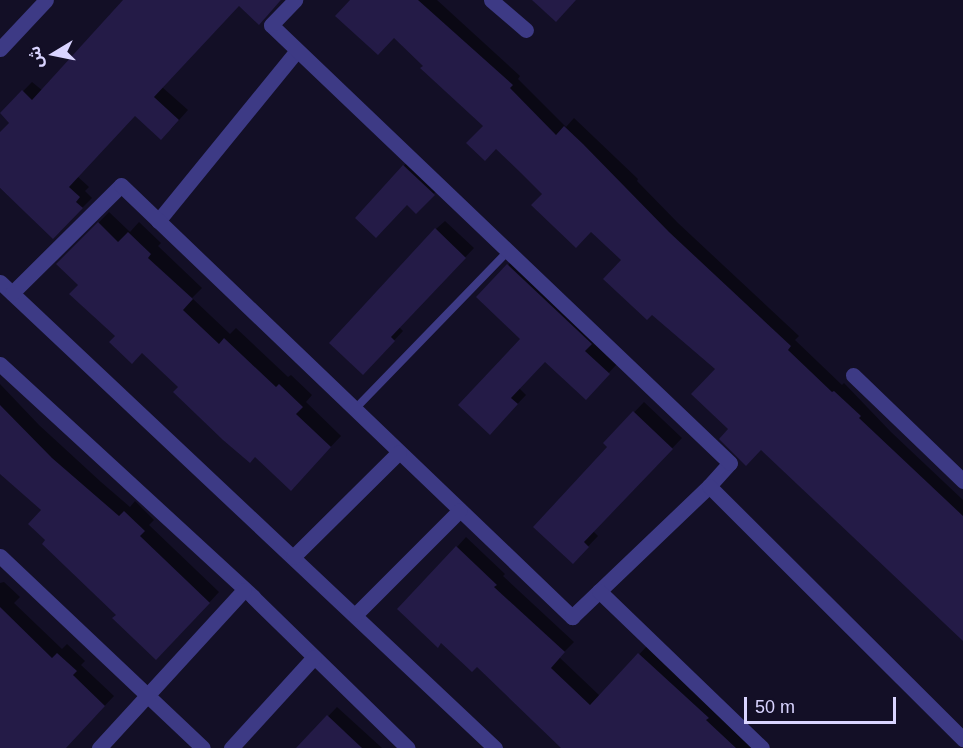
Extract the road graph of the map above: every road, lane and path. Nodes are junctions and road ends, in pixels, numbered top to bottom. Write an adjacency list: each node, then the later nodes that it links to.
1 (46, 0): 5 (street)
2 (294, 0): 6 (street)
3 (491, 0): 4 (street)
4 (526, 30)
5 (0, 49)
6 (296, 52): 7 (street); 8 (street)
7 (158, 221): 10 (street); 13 (street)
8 (507, 252): 13 (lane); 16 (street)
9 (0, 282): 10 (street)
10 (12, 293): 19 (street)
11 (0, 364): 20 (street)
12 (853, 375): 15 (street)
13 (355, 409): 14 (street)
14 (399, 452): 17 (street); 19 (street)
15 (963, 481)
16 (709, 486): 21 (street); 25 (street)
17 (460, 510): 21 (street); 22 (street)
18 (0, 556): 24 (street)
19 (293, 557): 22 (street)
20 (244, 590): 23 (street); 24 (street)
21 (599, 591): 31 (street)
22 (356, 614): 30 (street)
23 (314, 657): 28 (street); 29 (street)
24 (148, 696): 26 (street); 27 (street)
25 (963, 739)
26 (99, 748)
27 (203, 748)
28 (231, 748)
29 (408, 748)
30 (495, 748)
31 (762, 748)

